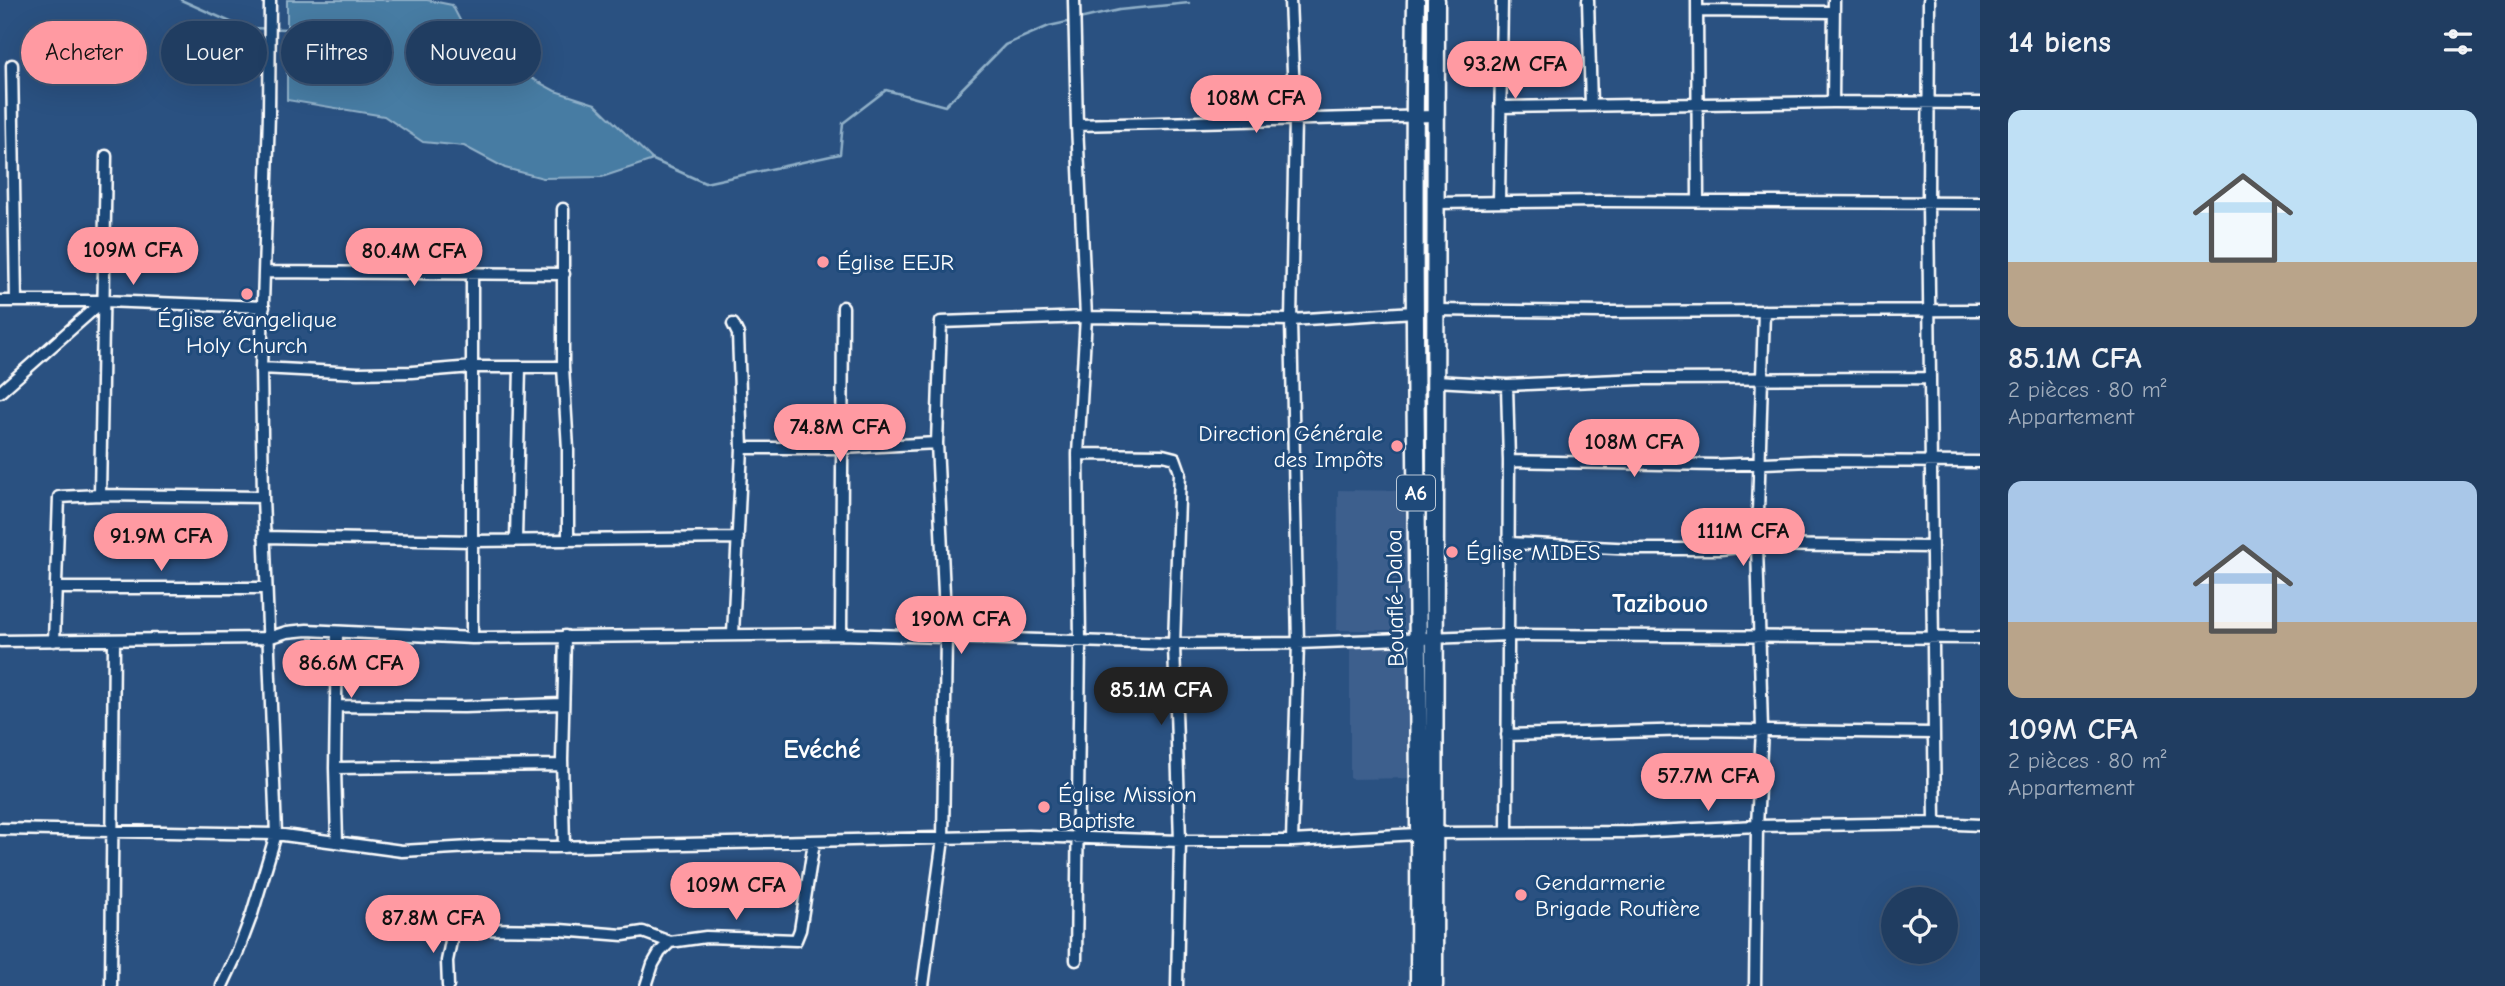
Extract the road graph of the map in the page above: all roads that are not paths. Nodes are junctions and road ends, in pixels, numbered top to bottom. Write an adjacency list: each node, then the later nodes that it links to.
1 (270, 0): 30 (street)
2 (1074, 0): 22 (street)
3 (1290, 0): 21 (street)
4 (1416, 0): 19 (highway, Bouaflé-Daloa / A6)
5 (1436, 0): 20 (highway, Bouaflé-Daloa / A6)
6 (1502, 0): 18 (street)
7 (1588, 0): 17 (street)
8 (1834, 0): 11 (street)
9 (1929, 0): 14 (street)
10 (1697, 5): 11 (street); 15 (street)
11 (1833, 12): 13 (street)
12 (12, 65): 34 (street)
13 (1833, 102): 14 (street); 15 (street)
14 (1929, 102): 16 (street); 27 (street)
15 (1698, 103): 17 (street); 25 (street)
16 (1980, 103)
17 (1591, 105): 18 (street)
18 (1500, 107): 24 (street)
19 (1414, 116): 20 (street); 21 (street); 42 (highway, Bouaflé-Daloa / A6)
20 (1435, 116): 26 (highway, Bouaflé-Daloa / A6)
21 (1295, 119): 22 (street); 44 (street)
22 (1077, 125): 43 (street)
23 (106, 156): 35 (street)
24 (1499, 201): 25 (street); 26 (street)
25 (1698, 201): 27 (street)
26 (1434, 203): 38 (highway, Bouaflé-Daloa / A6)
27 (1928, 203): 28 (street); 39 (street)
28 (1980, 203)
29 (564, 209): 32 (street)
30 (265, 272): 31 (street); 36 (street)
31 (472, 273): 32 (street); 46 (street)
32 (564, 274): 48 (street)
33 (0, 301): 34 (street)
34 (16, 301): 35 (street)
35 (103, 301): 36 (street); 54 (street); 63 (street)
36 (264, 307): 49 (street)
37 (844, 307): 57 (street)
38 (1435, 310): 41 (street); 52 (highway, Bouaflé-Daloa / A6)
39 (1929, 310): 40 (street); 41 (street); 50 (street)
40 (1980, 310)
41 (1764, 311): 51 (street)
42 (1414, 312): 44 (street); 86 (highway, Bouaflé-Daloa / A6)
43 (1086, 317): 44 (street); 55 (street); 58 (street)
44 (1291, 320): 91 (street)
45 (733, 324): 56 (street)
46 (472, 367): 47 (street); 49 (street); 69 (street)
47 (520, 367): 48 (street); 68 (street)
48 (563, 367): 67 (street)
49 (261, 368): 64 (street)
50 (1930, 378): 51 (street); 60 (street)
51 (1762, 380): 53 (street); 62 (street)
52 (1435, 381): 53 (street); 86 (highway, Bouaflé-Daloa / A6)
53 (1507, 385): 59 (street)
54 (0, 392)
55 (937, 443): 57 (street); 80 (street)
56 (742, 448): 57 (street); 66 (street)
57 (841, 448): 77 (street)
58 (1078, 454): 90 (street); 92 (street)
59 (1509, 461): 62 (street); 70 (street)
60 (1931, 462): 61 (street); 62 (street); 72 (street)
61 (1980, 462)
62 (1759, 463): 71 (street)
63 (100, 495): 64 (street); 73 (street)
64 (263, 497): 65 (street)
65 (264, 537): 69 (street); 74 (street)
66 (738, 538): 67 (street); 76 (street)
67 (568, 539): 68 (street)
68 (516, 540): 69 (street)
69 (472, 541): 83 (street)
70 (1509, 543): 71 (street); 78 (street)
71 (1757, 545): 72 (street); 81 (street)
72 (1932, 547): 84 (street)
73 (55, 588): 74 (street); 89 (street)
74 (266, 588): 82 (street)
75 (337, 632): 82 (street); 83 (street); 94 (street)
76 (733, 634): 77 (street); 79 (street)
77 (841, 634): 80 (street)
78 (1508, 635): 81 (street); 86 (street); 97 (street)
79 (565, 636): 83 (street); 93 (street)
80 (946, 636): 90 (street); 109 (street)
81 (1760, 637): 84 (street); 95 (street)
82 (268, 638): 87 (street); 107 (street)
83 (472, 638)
84 (1934, 638): 85 (street); 96 (street)
85 (1980, 638)
86 (1427, 639): 91 (street); 106 (highway, Bouaflé-Daloa / A6)
87 (114, 640): 89 (street); 104 (street)
88 (0, 641): 89 (street)
89 (54, 641)
90 (1080, 642): 92 (street); 108 (street)
91 (1298, 643): 92 (street); 111 (street)
92 (1174, 644): 110 (street)
93 (563, 704): 94 (street); 98 (street)
94 (336, 706): 99 (street)
95 (1762, 730): 96 (street); 97 (street); 102 (street)
96 (1933, 733): 100 (street)
97 (1507, 735): 105 (street)
98 (562, 765): 99 (street); 114 (street)
99 (335, 768): 112 (street)
100 (1935, 823): 101 (street); 102 (street)
101 (1980, 825)
102 (1757, 826): 105 (street); 125 (street)
103 (0, 829): 104 (street)
104 (113, 831): 107 (street); 117 (street)
105 (1507, 832): 106 (street)
106 (1427, 833): 111 (street); 123 (highway, Bouaflé-Daloa / A6); 124 (highway, Bouaflé-Daloa / A6)
107 (276, 834): 112 (street); 118 (street)
108 (1076, 836): 109 (street); 110 (street); 116 (street)
109 (943, 839): 113 (street); 121 (street)
110 (1180, 841): 111 (street); 122 (street)
111 (1292, 841)
112 (337, 842): 114 (street)
113 (814, 842): 114 (street); 115 (street)
114 (564, 847)
115 (670, 942): 119 (street); 120 (street)
116 (1076, 960)
117 (111, 986)
118 (222, 986)
119 (448, 986)
120 (646, 986)
121 (923, 986)
122 (1177, 986)
123 (1419, 986)
124 (1434, 986)
125 (1755, 986)

